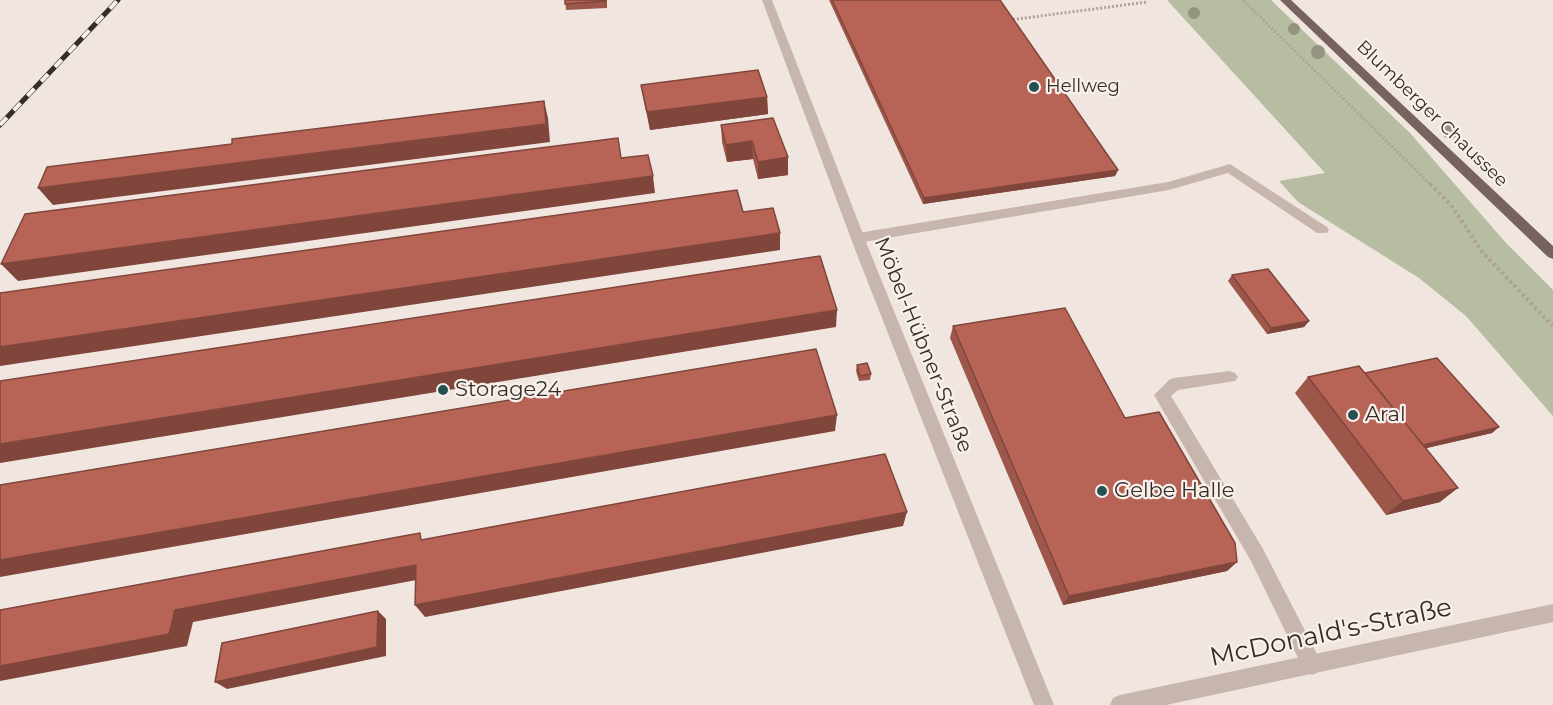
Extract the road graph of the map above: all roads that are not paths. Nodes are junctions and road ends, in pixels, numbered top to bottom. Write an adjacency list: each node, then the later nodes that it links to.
1 (767, 0): 4 (street, Möbel-Hübner-Straße)
2 (1285, 0): 5 (main road, Blumberger Chaussee)
3 (1322, 230): 4 (street)
4 (858, 238): 9 (street, Möbel-Hübner-Straße)
5 (1553, 254)
6 (1230, 377): 8 (street)
7 (1553, 613): 8 (street, McDonald's-Straße)
8 (1312, 665): 10 (street, McDonald's-Straße)
9 (1044, 705)
10 (1120, 705)

